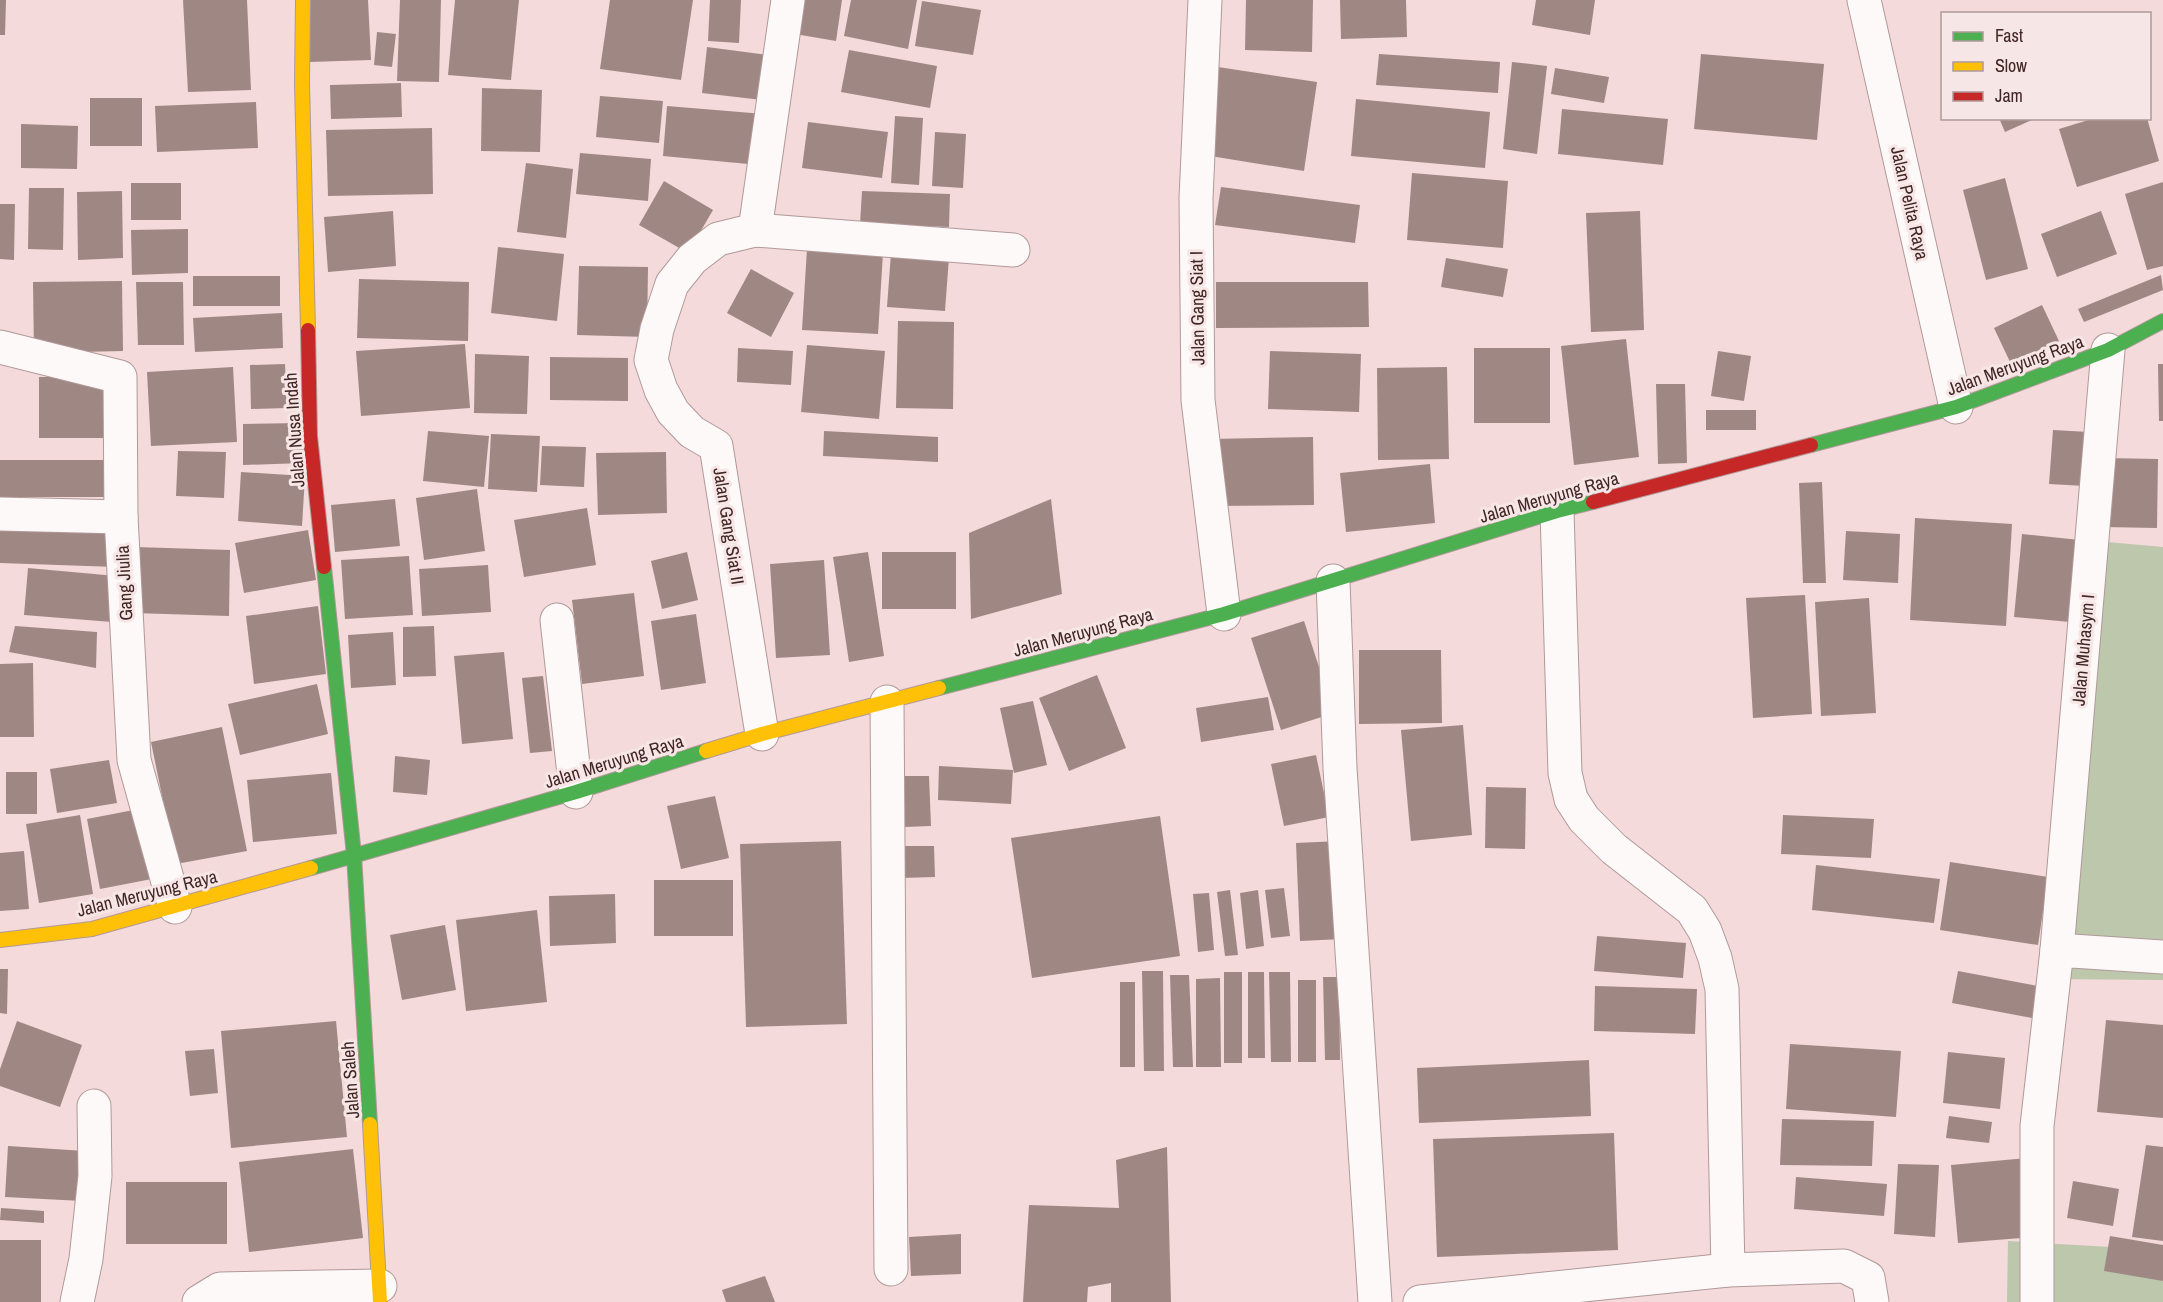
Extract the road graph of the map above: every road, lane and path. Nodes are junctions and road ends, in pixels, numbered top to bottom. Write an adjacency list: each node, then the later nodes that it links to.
1 (303, 0): 20 (main road, Jalan Nusa Indah)
2 (789, 0): 5 (street)
3 (1205, 0): 15 (street, Jalan Gang Siat I)
4 (1864, 0): 10 (street, Jalan Pelita Raya)
5 (755, 230): 6 (street, Jalan Gang Siat II); 18 (street, Jalan Gang Siat II)
6 (1013, 250)
7 (2163, 321): 9 (main road, Jalan Meruyung Raya)
8 (0, 347): 13 (street, Gang Jiulia)
9 (2108, 350): 10 (main road, Jalan Meruyung Raya); 23 (street, Jalan Muhasym I)
10 (1956, 406): 11 (main road, Jalan Meruyung Raya)
11 (1557, 512): 14 (main road, Jalan Meruyung Raya); 27 (street)
12 (0, 514): 13 (street)
13 (121, 517): 21 (street, Gang Jiulia)
14 (1333, 581): 15 (main road, Jalan Meruyung Raya); 31 (street)
15 (1224, 614): 17 (main road, Jalan Meruyung Raya)
16 (557, 620): 19 (street)
17 (887, 702): 18 (main road, Jalan Meruyung Raya); 26 (street)
18 (762, 734): 19 (main road, Jalan Meruyung Raya)
19 (576, 792): 20 (main road, Jalan Meruyung Raya)
20 (354, 855): 21 (main road, Jalan Meruyung Raya); 28 (main road, Jalan Saleh)
21 (175, 907): 22 (main road, Jalan Meruyung Raya)
22 (0, 940)
23 (2058, 950): 24 (street); 34 (street, Jalan Muhasym I)
24 (2163, 957)
25 (94, 1106): 29 (street)
26 (891, 1269)
27 (1728, 1270): 32 (street); 33 (street)
28 (380, 1294): 30 (street)
29 (77, 1302)
30 (199, 1302)
31 (1375, 1302)
32 (1420, 1302)
33 (1872, 1302)
34 (2037, 1302)

